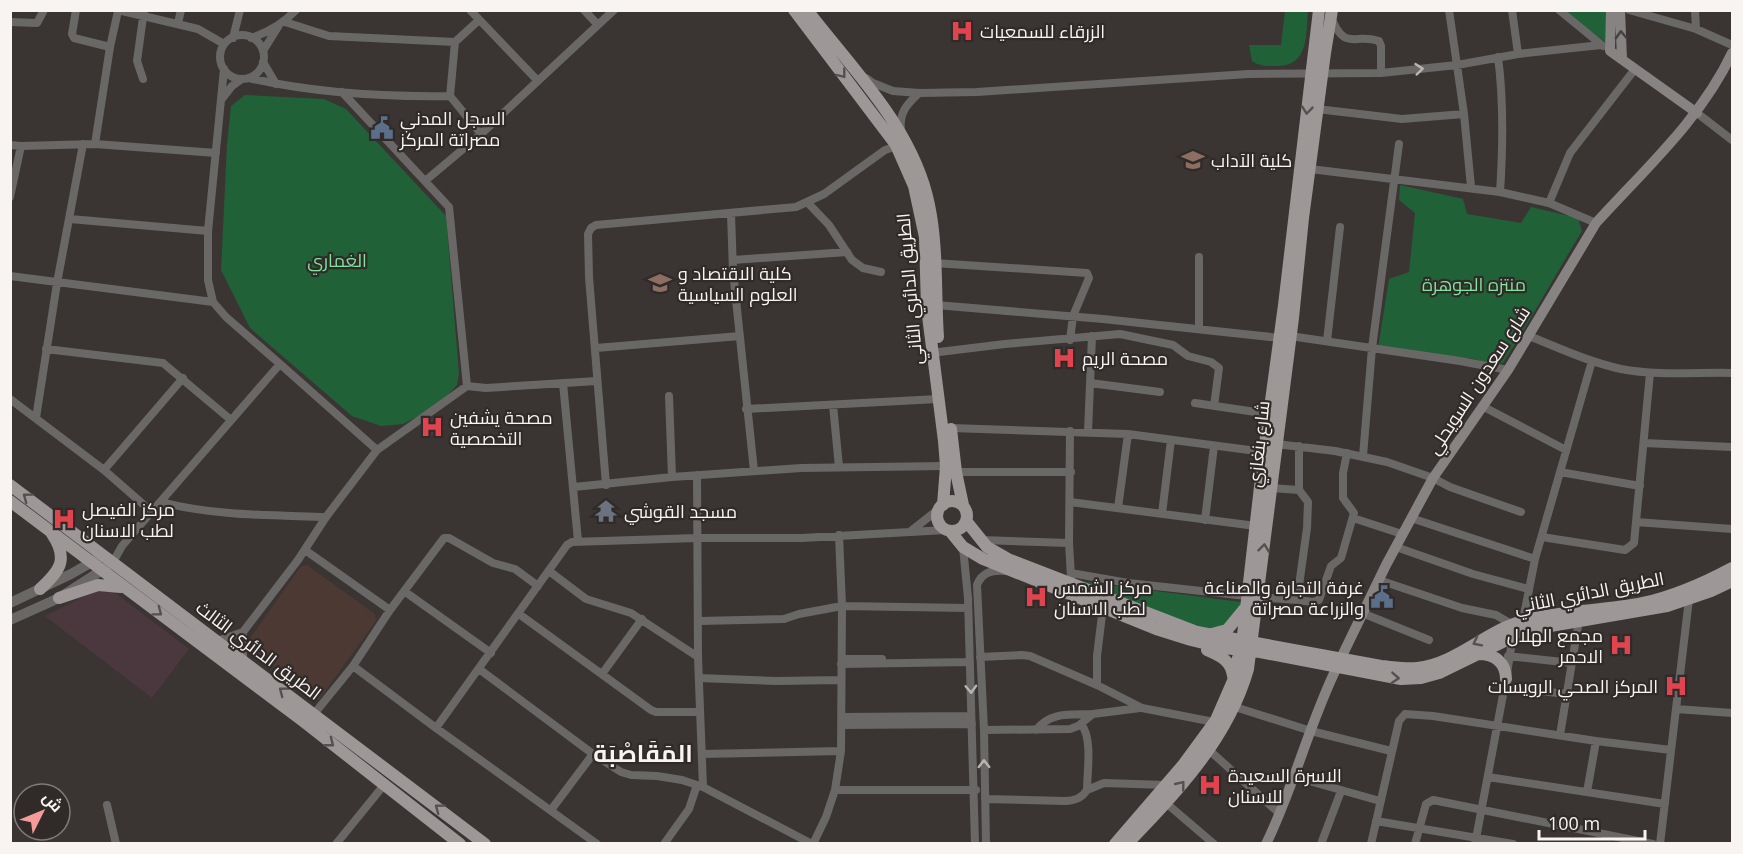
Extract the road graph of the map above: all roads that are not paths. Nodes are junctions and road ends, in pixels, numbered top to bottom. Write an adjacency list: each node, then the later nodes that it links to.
1 (44, 10): 24 (street)
2 (76, 10): 34 (street)
3 (181, 10): 25 (street)
4 (296, 10): 26 (street)
5 (470, 10): 23 (street)
6 (584, 10): 27 (street)
7 (614, 10): 27 (street)
8 (794, 10): 37 (main road, الطريق الدائري الثاني)
9 (807, 10): 37 (main road)
10 (1319, 10): 47 (main road, شارع بنغازي)
11 (1449, 10): 43 (street)
12 (1512, 10): 39 (street)
13 (1559, 10): 35 (street)
14 (1611, 10): 35 (main road)
15 (1620, 10): 41 (main road, one-way to 15)
16 (1629, 10): 19 (street)
17 (1695, 10): 28 (street)
18 (118, 11): 20 (street); 34 (street)
19 (1644, 13): 28 (street)
20 (144, 14): 25 (street); 49 (street)
21 (239, 14): 29 (street); 30 (street)
22 (1332, 14): 47 (main road, شارع بنغازي); 48 (street)
23 (479, 20): 31 (street); 51 (street)
24 (10, 22)
25 (178, 23): 32 (street)
26 (282, 23): 29 (street); 31 (street); 36 (street)
27 (598, 25): 51 (street)
28 (1696, 29): 33 (street)
29 (248, 37): 30 (street); 36 (street)
30 (233, 38): 32 (street)
31 (455, 42): 55 (street)
32 (224, 44): 44 (street)
33 (1732, 45)
34 (110, 47): 64 (street)
35 (1605, 48): 39 (street); 41 (main road)
36 (263, 51): 42 (street)
37 (832, 52): 46 (main road, الطريق الدائري الثاني); 62 (main road, الطريق الدائري الثاني, one-way to 62)
38 (1732, 53): 58 (main road, شارع سعدون السويحلي)
39 (1518, 54): 40 (street)
40 (1498, 57): 43 (street); 73 (street)
41 (1622, 59): 45 (main road)
42 (263, 62): 50 (street); 52 (street)
43 (1456, 65): 48 (street, one-way to 43); 59 (street)
44 (224, 69): 50 (street); 56 (street)
45 (1635, 69): 58 (main road); 76 (street)
46 (857, 72): 54 (street); 62 (main road, الطريق الدائري الثاني)
47 (1316, 73): 48 (street); 54 (street); 57 (main road, شارع بنغازي); 98 (main road, شارع بنغازي, one-way to 98)
48 (1381, 73)
49 (143, 79)
50 (246, 79): 52 (street); 56 (street)
51 (538, 81): 60 (street)
52 (276, 84): 53 (street)
53 (342, 92): 55 (street); 71 (street)
54 (919, 93): 62 (street)
55 (450, 96): 60 (street)
56 (221, 100): 68 (street)
57 (1317, 109): 59 (street); 69 (main road, شارع بنغازي)
58 (1697, 113): 61 (street); 79 (main road, شارع سعدون السويحلي)
59 (1464, 114): 72 (street)
60 (481, 134): 71 (street)
61 (1732, 140)
62 (901, 141): 75 (street); 85 (main road, الطريق الدائري الثاني); 118 (main road, الطريق الدائري الثاني)
63 (83, 144): 64 (street); 67 (street); 78 (street)
64 (95, 144): 68 (street)
65 (1400, 144): 70 (street)
66 (10, 145): 67 (street)
67 (21, 146): 74 (street)
68 (216, 153): 81 (street)
69 (1310, 169): 70 (street); 98 (main road, شارع بنغازي)
70 (1395, 180): 72 (street); 102 (street)
71 (425, 181): 114 (street)
72 (1471, 187): 73 (street)
73 (1500, 192): 76 (street)
74 (10, 197)
75 (808, 203): 77 (street); 82 (street)
76 (1548, 203): 79 (street)
77 (731, 214): 84 (street); 101 (street)
78 (70, 219): 81 (street); 88 (street)
79 (1596, 223): 97 (main road, شارع سعدون السويحلي)
80 (1340, 227): 100 (street)
81 (208, 231): 89 (street)
82 (847, 252): 84 (street); 86 (street)
83 (1199, 257): 93 (street)
84 (733, 260): 94 (street)
85 (934, 263): 90 (main road, الطريق الدائري الثاني); 91 (street)
86 (881, 272)
87 (10, 276): 88 (street)
88 (57, 283): 89 (street); 103 (street)
89 (213, 302): 106 (street)
90 (936, 305): 91 (street); 104 (main road, الطريق الدائري الثاني)
91 (1073, 316): 92 (street); 99 (street)
92 (1135, 323): 93 (street); 96 (street)
93 (1199, 329): 98 (street)
94 (740, 336): 101 (street); 123 (street)
95 (1092, 336): 96 (street); 99 (street); 113 (street)
96 (1133, 336): 121 (street)
97 (1529, 336): 105 (street); 107 (main road, شارع سعدون السويحلي)
98 (1285, 337): 100 (street); 124 (main road, شارع بنغازي); 133 (main road, شارع بنغازي)
99 (1070, 340): 104 (street)
100 (1327, 341): 102 (street)
101 (596, 348): 111 (street)
102 (1372, 348): 107 (street); 141 (street)
103 (46, 349): 110 (street); 125 (street)
104 (939, 352): 127 (main road, الطريق الدائري الثاني)
105 (1592, 361): 108 (street); 138 (street)
106 (280, 364): 126 (street); 137 (street)
107 (1508, 370): 122 (main road, شارع سعدون السويحلي)
108 (1650, 373): 109 (street); 132 (street)
109 (1732, 373)
110 (183, 378): 126 (street); 144 (street)
111 (597, 381): 112 (street); 152 (street)
112 (562, 383): 114 (street); 154 (street)
113 (1090, 383): 115 (street); 129 (street)
114 (467, 386): 137 (street)
115 (1160, 392)
116 (669, 396): 149 (street)
117 (10, 399): 125 (street)
118 (938, 399): 120 (street); 127 (main road, الطريق الدائري الثاني)
119 (1196, 403): 121 (street)
120 (833, 405): 123 (street); 142 (street)
121 (1214, 405): 124 (street)
122 (1482, 406): 138 (street); 150 (main road, شارع سعدون السويحلي)
123 (746, 409): 145 (street)
124 (1269, 414): 139 (main road, شارع بنغازي)
125 (36, 418): 144 (street)
126 (231, 420): 158 (street)
127 (946, 425): 128 (street); 143 (main road)
128 (1070, 431): 129 (street); 146 (street)
129 (1088, 432): 130 (street)
130 (1128, 434): 131 (street); 162 (street)
131 (1171, 440): 134 (street); 165 (street)
132 (1644, 443): 136 (street); 153 (street)
133 (1276, 444): 135 (street); 155 (main road, شارع بنغازي)
134 (1214, 446): 139 (street); 169 (street)
135 (1299, 446): 140 (street); 156 (street)
136 (1732, 447)
137 (377, 450): 166 (street)
138 (1566, 450): 147 (street)
139 (1264, 452): 172 (main road, شارع بنغازي)
140 (1347, 453): 141 (street); 167 (street)
141 (1363, 456): 150 (street)
142 (839, 467): 143 (street); 145 (street)
143 (951, 469): 146 (street); 160 (main road); 161 (main road)
144 (104, 470): 163 (street)
145 (754, 471): 148 (street)
146 (1071, 472): 159 (street)
147 (1560, 472): 153 (street); 179 (street)
148 (697, 475): 149 (street); 180 (street)
149 (672, 477): 152 (street)
150 (1433, 478): 164 (street); 168 (main road, شارع سعدون السويحلي)
151 (10, 485): 187 (main road, الطريق الدائري الثالث, one-way to 151)
152 (606, 485): 154 (street)
153 (1640, 486): 171 (street)
154 (574, 488): 182 (street)
155 (1271, 488): 156 (street); 203 (main road, شارع بنغازي, one-way to 155)
156 (1299, 489): 204 (street)
157 (10, 501): 173 (main road, الطريق الدائري الثالث)
158 (161, 502): 163 (street); 166 (street)
159 (1070, 502): 162 (street); 183 (street)
160 (963, 505): 161 (main road); 170 (main road)
161 (941, 506): 175 (main road); 176 (street)
162 (1118, 508): 165 (street)
163 (152, 512): 187 (street)
164 (1521, 512)
165 (1162, 514): 169 (street)
166 (326, 517): 186 (street)
167 (1353, 518): 177 (street); 204 (street)
168 (1411, 518): 177 (main road, شارع سعدون السويحلي); 188 (street)
169 (1205, 520): 172 (street)
170 (967, 522): 175 (main road); 181 (main road)
171 (1636, 522): 174 (street); 179 (street)
172 (1256, 526): 203 (main road, شارع بنغازي)
173 (48, 529): 189 (main road, الطريق الدائري الثالث); 197 (main road)
174 (1732, 530)
175 (948, 531): 176 (street); 184 (main road)
176 (911, 532): 178 (street)
177 (1402, 534): 185 (main road, شارع سعدون السويحلي)
178 (839, 535): 180 (street); 206 (street)
179 (1542, 537): 188 (street)
180 (697, 538): 182 (street); 215 (street)
181 (980, 540): 183 (street); 195 (main road)
182 (578, 541): 191 (street)
183 (1069, 543): 195 (street)
184 (963, 547): 192 (main road); 208 (street)
185 (1396, 547): 193 (main road, شارع سعدون السويحلي); 199 (street)
186 (306, 550): 209 (street); 217 (street)
187 (108, 559): 189 (street); 221 (main road, الطريق الدائري الثالث)
188 (1535, 559): 199 (street)
189 (97, 566): 197 (street); 198 (main road, الطريق الدائري الثالث); 201 (street)
190 (1732, 568): 216 (main road, الطريق الدائري الثاني)
191 (549, 571): 196 (street); 212 (street)
192 (1012, 571): 195 (main road); 227 (street)
193 (1379, 580): 210 (main road, شارع سعدون السويحلي); 216 (street)
194 (1732, 580): 202 (main road, الطريق الدائري الثاني)
195 (1070, 583): 203 (street); 207 (main road); 218 (main road)
196 (538, 586): 200 (street); 211 (street)
197 (40, 589): 205 (street)
198 (128, 589): 201 (main road); 268 (main road, الطريق الدائري الثالث, one-way to 268)
199 (1528, 589): 216 (street)
200 (404, 591): 209 (street); 223 (street)
201 (59, 598): 213 (street)
202 (1689, 599): 214 (main road, الطريق الدائري الثاني); 244 (street)
203 (1250, 600): 204 (street); 218 (main road); 222 (main road, شارع بنغازي)
204 (1297, 600)
205 (10, 603)
206 (842, 606): 208 (street); 215 (street); 230 (street)
207 (1103, 607): 219 (main road); 240 (street)
208 (968, 608): 229 (street)
209 (390, 610): 233 (street)
210 (1362, 613): 220 (street); 231 (main road, شارع سعدون السويحلي)
211 (519, 614): 223 (street); 235 (street)
212 (642, 619): 226 (street); 235 (street)
213 (10, 620)
214 (1580, 620): 216 (main road, الطريق الدائري الثاني); 232 (street)
215 (699, 621): 226 (street)
216 (1516, 627): 224 (main road); 225 (street); 231 (main road, الطريق الدائري الثاني, one-way to 231)
217 (243, 632): 221 (street); 228 (street)
218 (1207, 634): 222 (main road)
219 (1191, 640): 222 (main road); 238 (main road)
220 (1429, 640)
221 (217, 641): 228 (main road, الطريق الدائري الثالث)
222 (1247, 646): 231 (main road); 238 (main road, شارع بنغازي); 242 (main road, شارع بنغازي)
223 (490, 653): 234 (street)
224 (1478, 654): 231 (main road, one-way to 224); 239 (main road)
225 (1508, 656): 232 (street); 239 (street)
226 (698, 657): 236 (street)
227 (980, 657): 240 (street); 255 (street)
228 (243, 660): 247 (main road, الطريق الدائري الثالث, one-way to 228)
229 (970, 660): 230 (street); 249 (street, one-way to 249)
230 (841, 662): 237 (street)
231 (1339, 663): 257 (main road, شارع سعدون السويحلي)
232 (1572, 663): 241 (street)
233 (353, 666): 247 (street); 254 (street)
234 (479, 669): 254 (street); 264 (street)
235 (602, 674): 245 (street)
236 (699, 678): 237 (street); 245 (street)
237 (841, 680): 250 (street)
238 (1233, 681): 251 (main road, شارع بنغازي)
239 (1505, 683): 241 (street); 253 (street)
240 (1097, 685): 243 (street)
241 (1567, 694): 258 (street)
242 (1235, 707): 257 (street); 260 (main road, شارع بنغازي)
243 (1142, 708): 248 (street); 251 (street)
244 (1676, 708): 246 (street); 261 (street)
245 (699, 712): 265 (street)
246 (1732, 712)
247 (314, 714): 276 (main road, الطريق الدائري الثالث)
248 (1094, 714): 252 (street); 256 (street)
249 (971, 720): 250 (street); 272 (street)
250 (842, 721): 262 (street)
251 (1214, 722): 269 (main road, شارع بنغازي)
252 (1081, 724): 256 (street); 273 (street)
253 (1497, 726): 258 (street); 263 (street); 267 (street)
254 (436, 728): 283 (street)
255 (984, 730): 256 (street); 277 (street, one-way to 255)
256 (1036, 730)
257 (1311, 731): 263 (street); 266 (main road)
258 (1560, 735): 259 (street)
259 (1596, 741): 261 (street); 275 (street)
260 (1209, 750): 279 (main road, شارع بنغازي, one-way to 260); 285 (street)
261 (1671, 750): 280 (street)
262 (841, 751): 265 (street); 271 (street)
263 (1391, 752): 278 (street)
264 (593, 754): 270 (street); 283 (street)
265 (702, 754): 270 (street)
266 (1295, 777): 274 (street); 285 (main road)
267 (1488, 777): 275 (street); 284 (street)
268 (384, 785): 282 (main road, الطريق الدائري الثالث); 290 (street)
269 (1166, 785): 273 (street); 298 (main road, شارع بنغازي)
270 (700, 786): 294 (street); 295 (street)
271 (835, 790): 272 (street); 295 (street)
272 (973, 790): 277 (street); 296 (street)
273 (1087, 790): 277 (street)
274 (1341, 791): 278 (street); 302 (street)
275 (1587, 792): 280 (street)
276 (421, 795): 282 (main road); 292 (main road, الطريق الدائري الثالث, one-way to 276)
277 (985, 795): 297 (street)
278 (1380, 801): 286 (street)
279 (1166, 803): 299 (main road, شارع بنغازي); 300 (street)
280 (1665, 804): 307 (street)
281 (107, 805): 289 (street)
282 (412, 807): 291 (main road, الطريق الدائري الثالث)
283 (551, 810): 293 (street)
284 (1482, 810): 287 (street); 288 (street); 306 (street)
285 (1280, 814): 301 (main road)
286 (1377, 820): 287 (street); 303 (street)
287 (1418, 829): 288 (street); 304 (street)
288 (1476, 840): 305 (street)
289 (116, 843)
290 (336, 843)
291 (460, 843)
292 (485, 843)
293 (597, 843)
294 (664, 843)
295 (812, 843)
296 (975, 843)
297 (986, 843)
298 (1115, 843)
299 (1127, 843)
300 (1214, 843)
301 (1266, 843)
302 (1321, 843)
303 (1371, 843)
304 (1415, 843)
305 (1513, 843)
306 (1653, 843)
307 (1660, 843)

